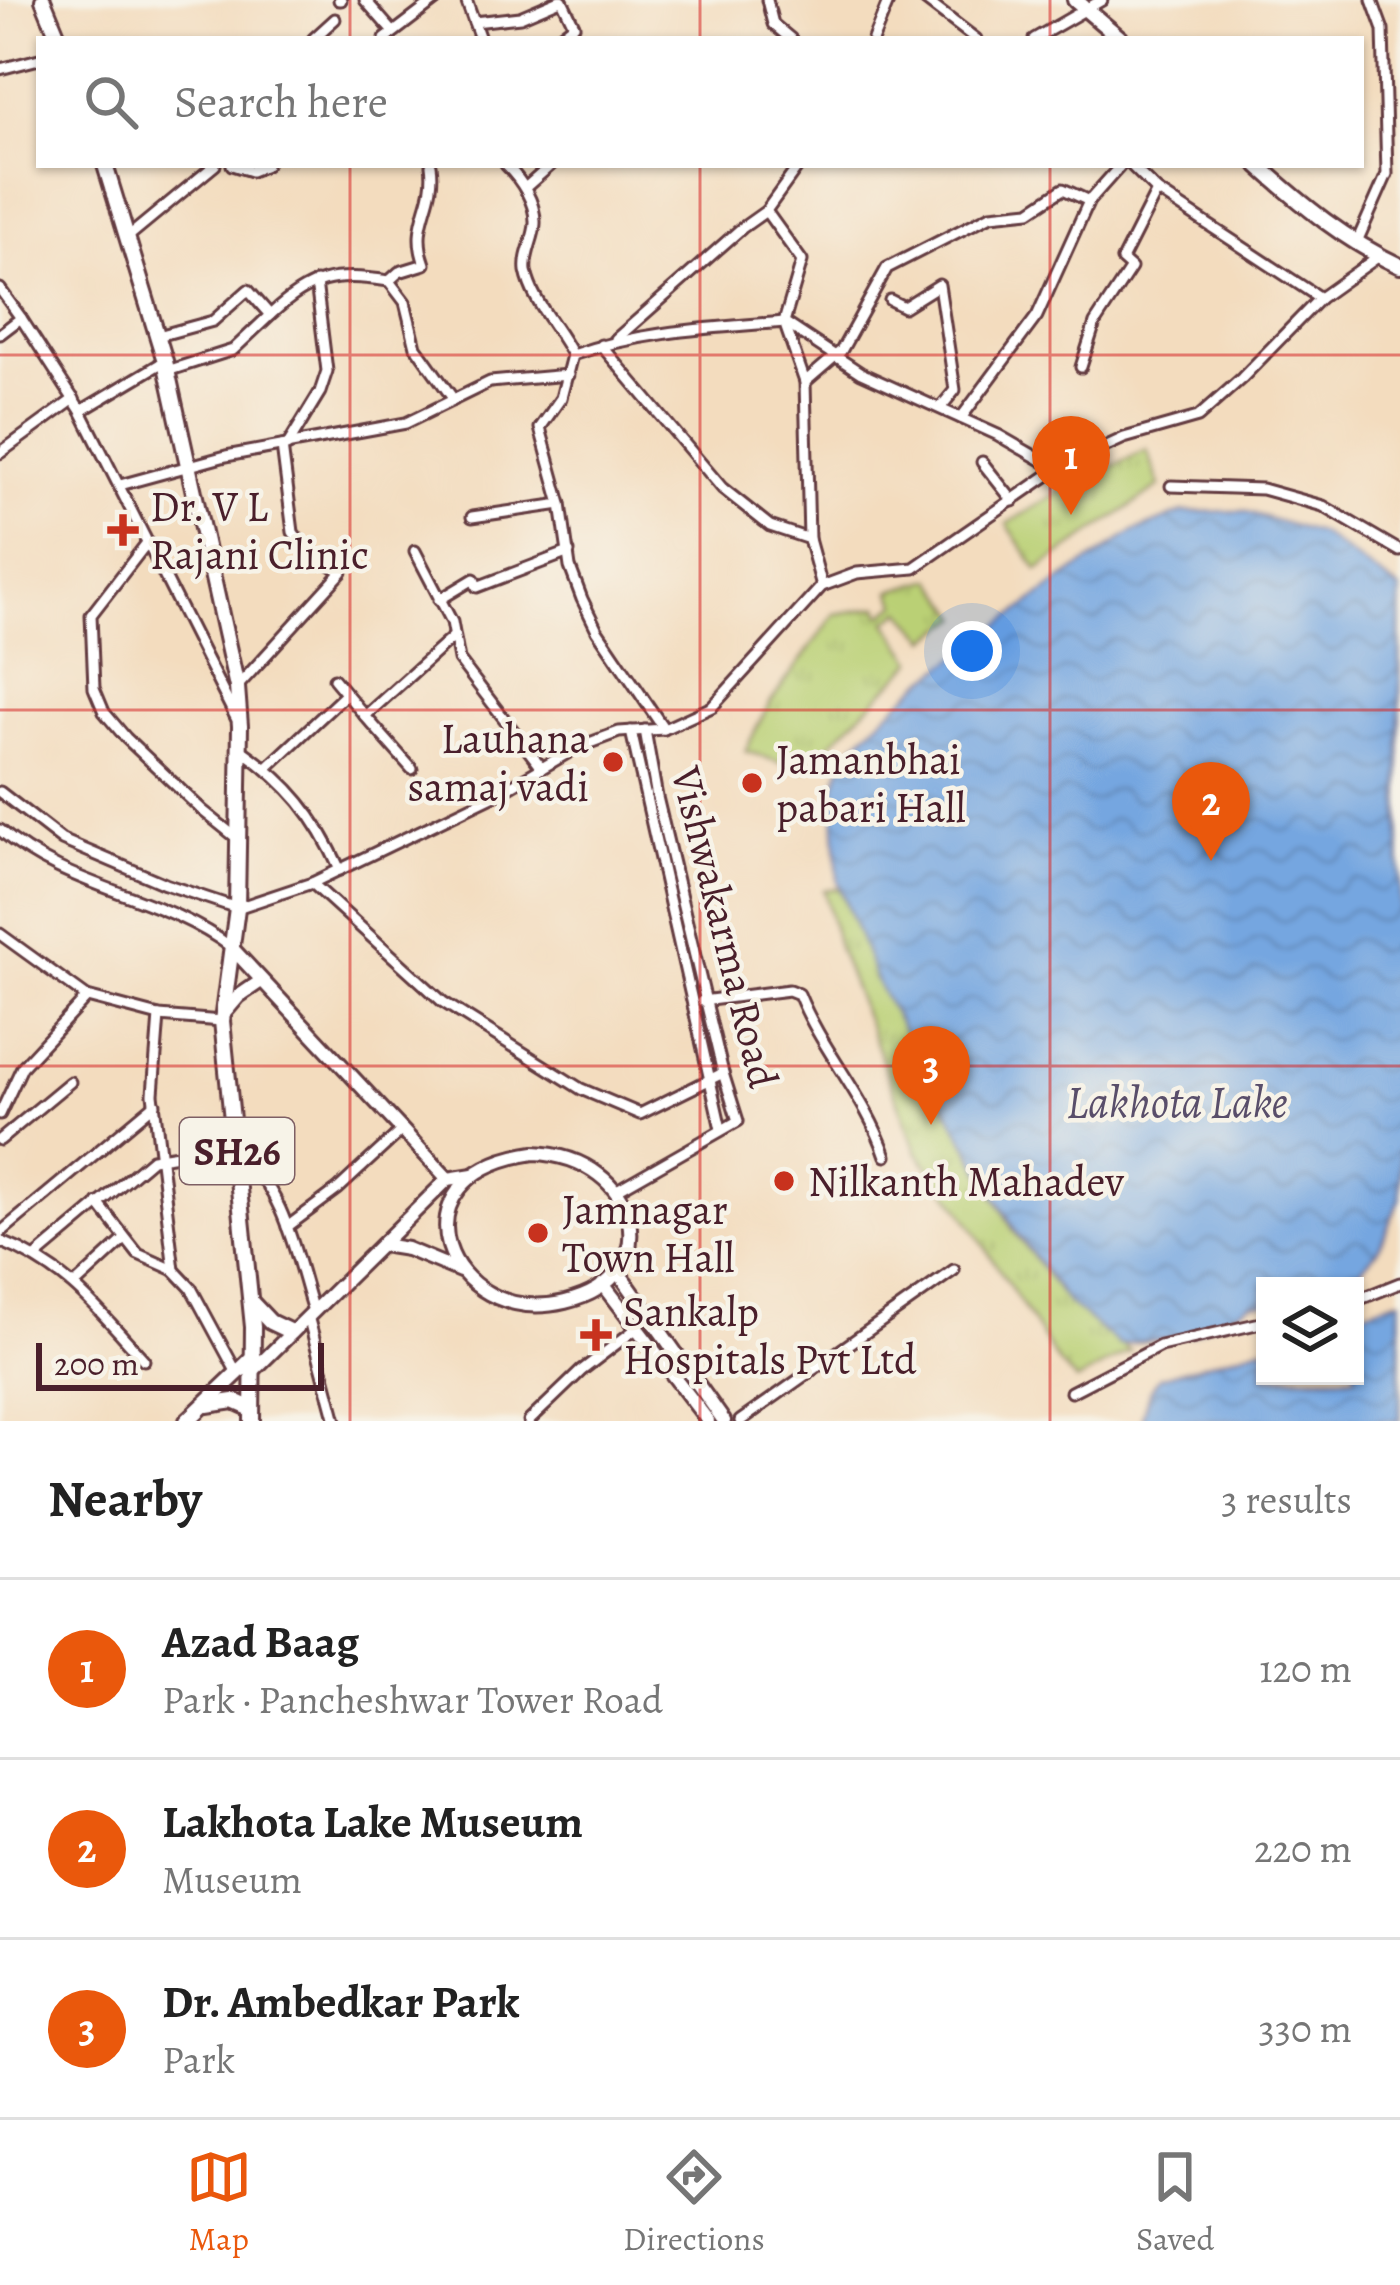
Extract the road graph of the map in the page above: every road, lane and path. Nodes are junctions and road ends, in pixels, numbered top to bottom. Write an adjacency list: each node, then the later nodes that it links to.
1 (43, 0): 15 (main road)
2 (365, 0): 17 (street)
3 (436, 0): 17 (street)
4 (466, 0): 14 (street)
5 (561, 0): 14 (street); 19 (street)
6 (767, 0): 20 (street)
7 (889, 0): 21 (street)
8 (925, 0): 22 (street)
9 (1102, 0): 11 (street)
10 (1387, 0): 12 (street)
11 (1081, 4): 23 (street); 24 (main road)
12 (1375, 4): 41 (street)
13 (335, 19): 16 (street)
14 (474, 22): 18 (street)
15 (57, 36)
16 (316, 36)
17 (389, 36)
18 (478, 36)
19 (560, 36)
20 (788, 36)
21 (874, 36)
22 (972, 36)
23 (1038, 36)
24 (1118, 36)
25 (36, 59): 26 (street)
26 (0, 69)
27 (106, 168): 40 (main road, SH26)
28 (211, 168): 40 (street)
29 (431, 168): 44 (street)
30 (508, 168): 36 (street)
31 (548, 168): 36 (street)
32 (797, 168): 39 (street)
33 (1118, 168): 38 (street)
34 (1135, 168): 37 (street)
35 (1261, 168): 41 (main road)
36 (525, 188): 55 (street)
37 (1157, 191): 47 (street); 58 (street)
38 (1089, 202): 56 (street); 65 (street)
39 (766, 212): 51 (street); 54 (street)
40 (129, 236): 53 (main road, SH26)
41 (1356, 244): 42 (main road)
42 (1379, 256): 43 (main road); 47 (street)
43 (1400, 266)
44 (389, 281): 45 (street); 62 (street)
45 (316, 282): 49 (street); 66 (street)
46 (0, 289): 50 (street)
47 (1320, 298): 70 (street)
48 (890, 300): 63 (street)
49 (269, 316): 53 (street); 57 (street)
50 (21, 318): 52 (street); 61 (street)
51 (784, 322): 54 (street); 56 (street); 60 (street)
52 (0, 334)
53 (158, 336): 57 (main road, SH26)
54 (606, 344): 55 (street); 76 (street)
55 (572, 355): 59 (street, Vishwakarma Road)
56 (836, 358): 60 (street); 63 (street)
57 (166, 366): 64 (street); 69 (main road, SH26)
58 (1081, 367)
59 (568, 375): 62 (street); 74 (street, Vishwakarma Road)
60 (805, 382): 76 (street)
61 (74, 399): 64 (street); 67 (street)
62 (454, 400): 66 (street)
63 (940, 408): 65 (street)
64 (81, 411): 71 (street)
65 (961, 418): 70 (street)
66 (284, 446): 69 (street); 85 (street)
67 (0, 453)
68 (982, 463): 73 (street)
69 (189, 466): 71 (street); 85 (main road, SH26)
70 (1057, 470): 73 (street)
71 (120, 485): 77 (street)
72 (1171, 486): 79 (street)
73 (1013, 501): 81 (street)
74 (561, 504): 75 (street); 80 (street, Vishwakarma Road)
75 (472, 517)
76 (809, 539): 81 (street)
77 (146, 544): 88 (street); 98 (street)
78 (415, 551): 82 (street)
79 (1400, 551)
80 (568, 552): 82 (street); 89 (street, Vishwakarma Road)
81 (822, 586): 89 (street)
82 (439, 600): 83 (street)
83 (454, 636): 87 (street); 94 (street)
84 (334, 679): 86 (street)
85 (237, 687): 88 (main road, SH26)
86 (346, 694): 87 (street); 93 (street)
87 (364, 716): 95 (street)
88 (240, 726): 92 (main road, SH26)
89 (664, 729): 90 (street)
90 (645, 730): 91 (street); 106 (street, Vishwakarma Road)
91 (631, 731): 94 (street); 106 (street, Vishwakarma Road)
92 (240, 748): 93 (street); 98 (main road, SH26)
93 (267, 768): 99 (street)
94 (542, 768): 99 (street)
95 (412, 769)
96 (0, 792): 101 (street)
97 (0, 830): 103 (street)
98 (238, 839): 101 (main road, SH26)
99 (340, 870): 100 (street)
100 (312, 883): 101 (street); 110 (street)
101 (237, 908): 103 (main road, SH26)
102 (0, 934): 105 (street)
103 (231, 947): 104 (main road); 108 (main road, SH26)
104 (261, 981): 108 (main road); 114 (main road)
105 (87, 998): 107 (street); 113 (street)
106 (700, 1002): 109 (street, Vishwakarma Road); 110 (street, Vishwakarma Road); 118 (street)
107 (160, 1016): 108 (street); 112 (street)
108 (222, 1019): 117 (main road, SH26)
109 (723, 1073): 110 (street); 115 (street, Vishwakarma Road)
110 (710, 1079): 115 (street, Vishwakarma Road)
111 (70, 1082): 116 (street)
112 (155, 1104): 119 (street); 125 (street)
113 (0, 1114)
114 (403, 1129): 121 (main road); 124 (street)
115 (721, 1129): 122 (street, Vishwakarma Road)
116 (0, 1140)
117 (237, 1151): 119 (street); 124 (street); 137 (main road, SH26)
118 (886, 1156)
119 (160, 1157): 123 (street); 129 (street)
120 (473, 1175): 121 (main road); 122 (main road); 132 (main road)
121 (448, 1179): 127 (main road)
122 (617, 1190): 130 (main road)
123 (98, 1203): 126 (street); 128 (street)
124 (287, 1227): 138 (street)
125 (0, 1237): 128 (street)
126 (125, 1239): 129 (street); 134 (street)
127 (382, 1245): 132 (main road); 138 (main road)
128 (37, 1256): 134 (street)
129 (174, 1270): 144 (street)
130 (616, 1270): 135 (main road); 152 (main road)
131 (954, 1270): 153 (street)
132 (461, 1272): 135 (main road)
133 (1400, 1283): 136 (street)
134 (76, 1284): 142 (street)
135 (603, 1284): 140 (main road)
136 (1364, 1297)
137 (251, 1302): 141 (main road); 143 (main road, SH26)
138 (310, 1313): 141 (main road); 149 (street)
139 (1256, 1324): 145 (street)
140 (637, 1328): 150 (street); 151 (main road)
141 (291, 1332): 143 (main road)
142 (144, 1360)
143 (254, 1363): 144 (main road); 147 (main road, SH26)
144 (237, 1373): 146 (main road)
145 (1071, 1392)
146 (202, 1406): 147 (main road); 148 (main road)
147 (252, 1415)
148 (188, 1421)
149 (336, 1421)
150 (529, 1421)
151 (708, 1421)
152 (724, 1421)
153 (740, 1421)

